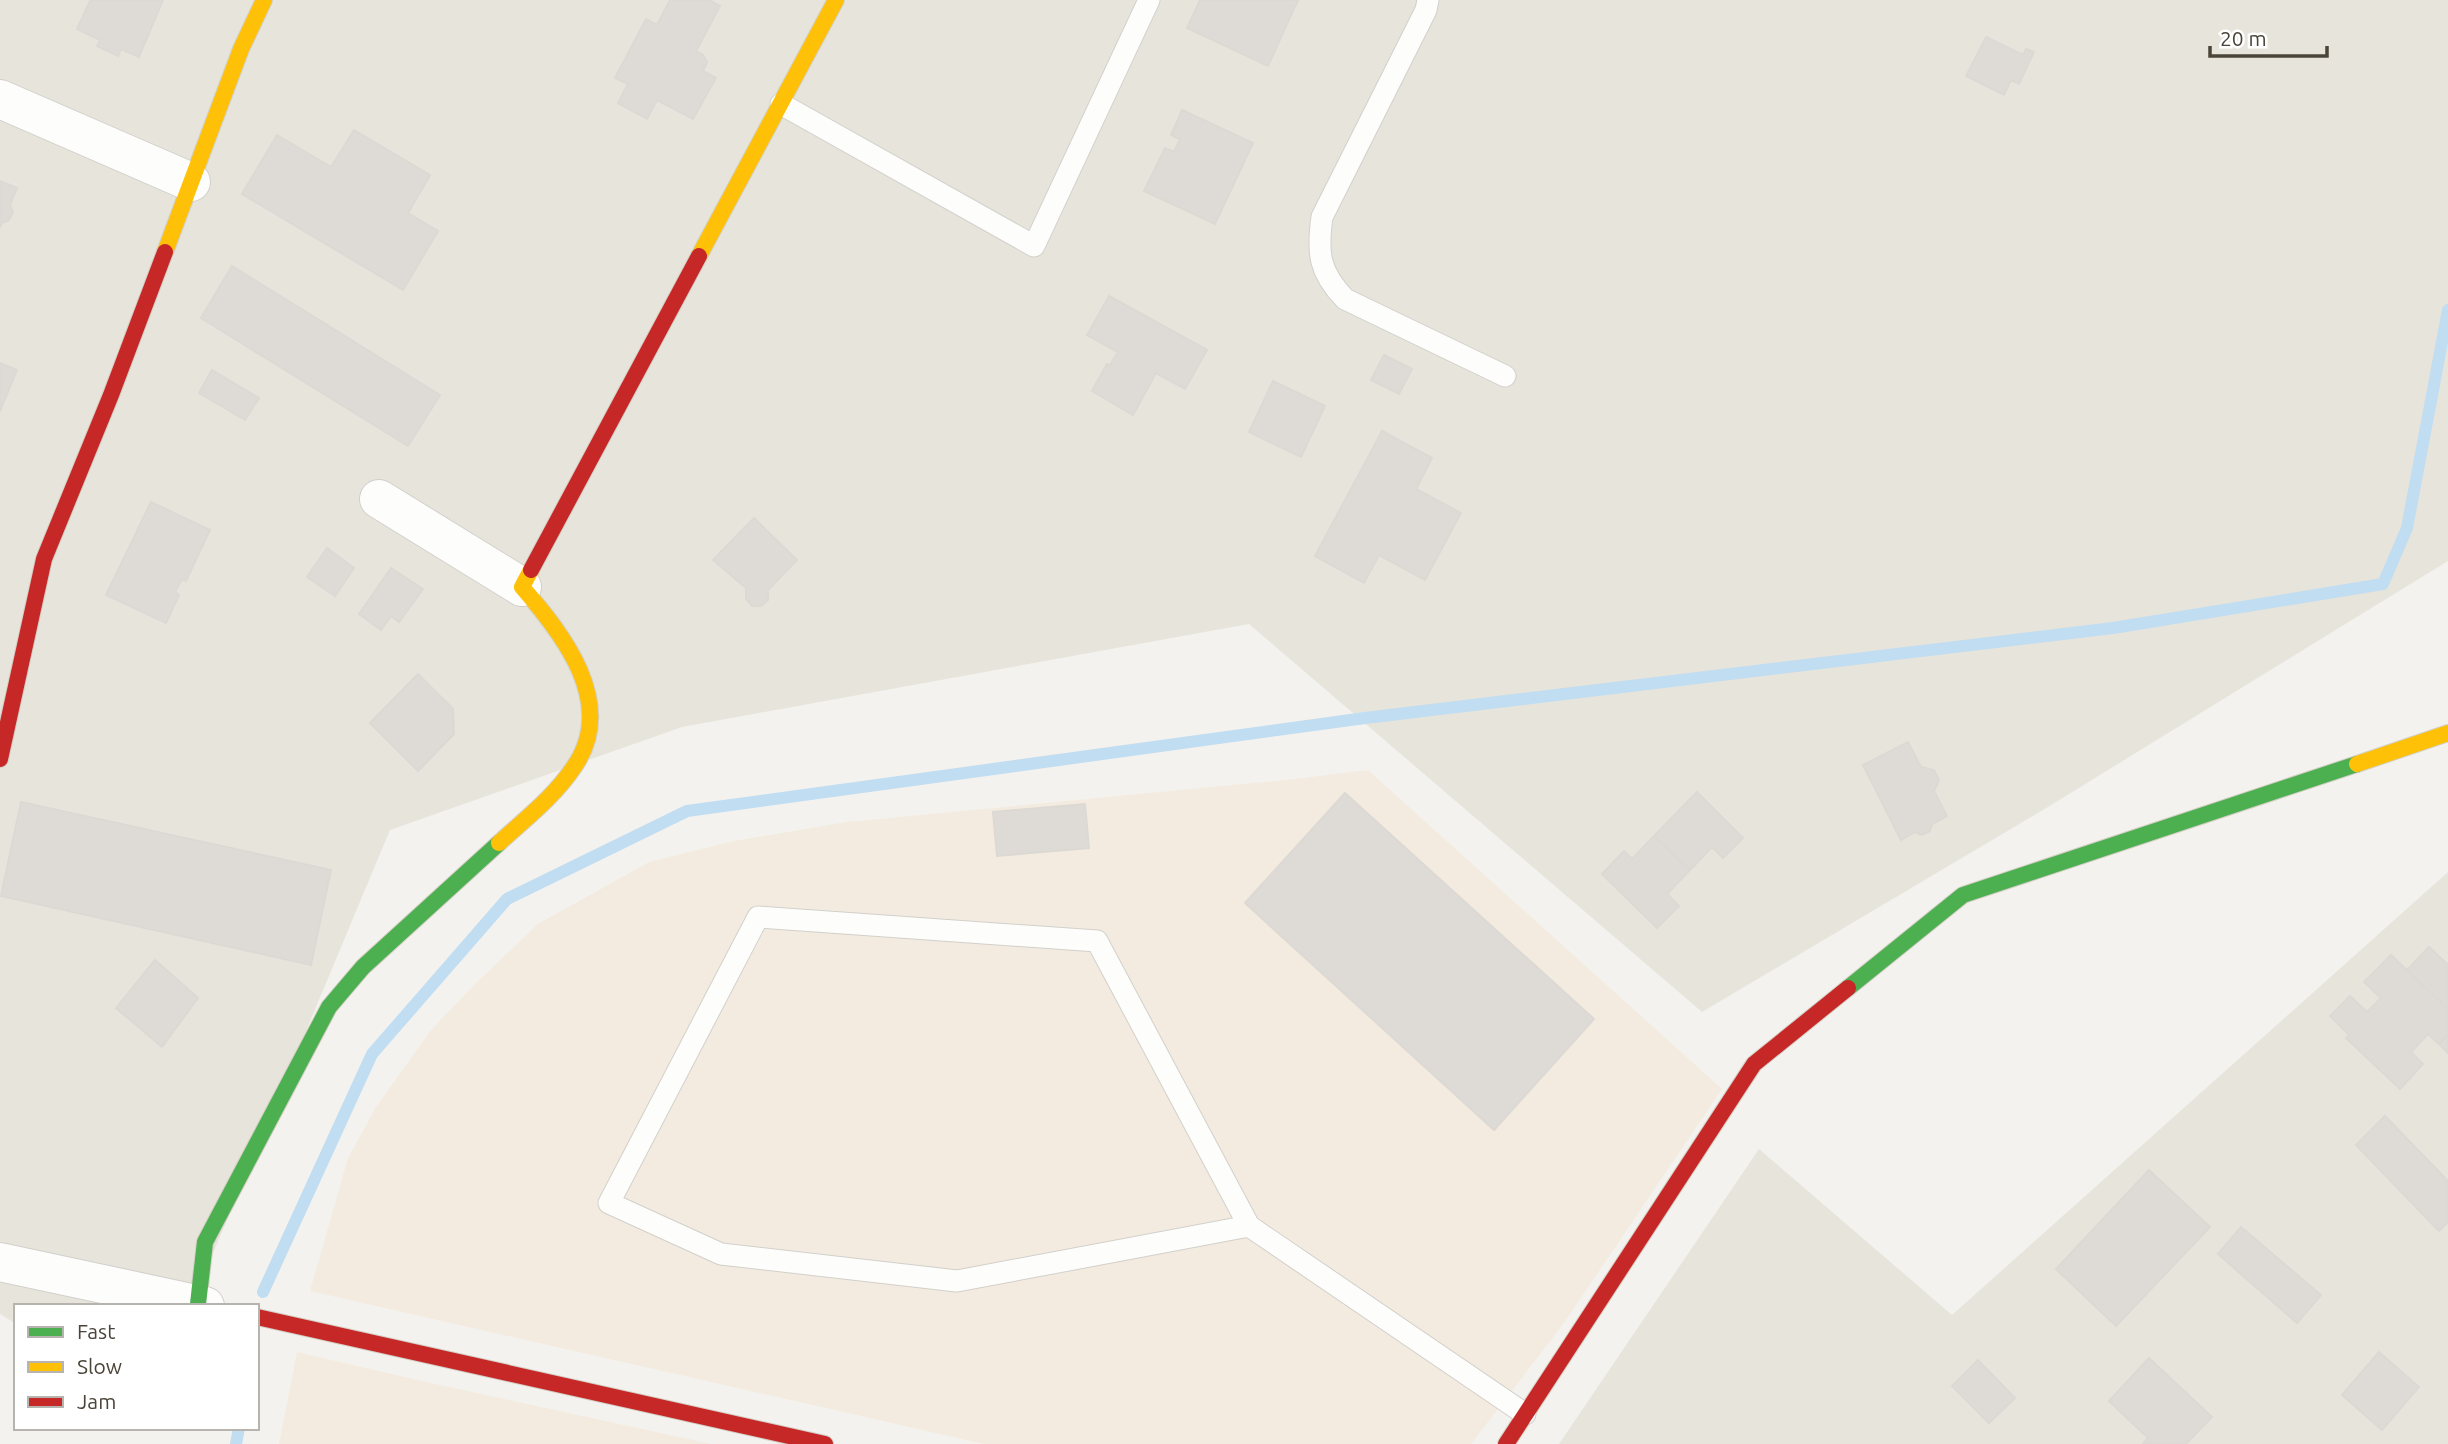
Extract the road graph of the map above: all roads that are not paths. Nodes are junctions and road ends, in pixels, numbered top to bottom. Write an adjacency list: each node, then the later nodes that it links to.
1 (264, 0): 7 (street)
2 (836, 0): 6 (street)
3 (1149, 0): 6 (lane)
4 (1428, 0): 8 (lane)
5 (0, 99): 7 (street)
6 (781, 104): 10 (street)
7 (191, 182): 12 (street)
8 (1505, 376)
9 (379, 499): 10 (street)
10 (522, 587): 16 (street)
11 (2448, 733): 18 (street)
12 (0, 759)
13 (1248, 1226): 13 (lane); 18 (lane)
14 (0, 1262): 15 (street)
15 (197, 1304)
16 (202, 1304)
17 (259, 1317): 19 (street)
18 (1525, 1414): 20 (street)
19 (825, 1444)
20 (1506, 1444)

